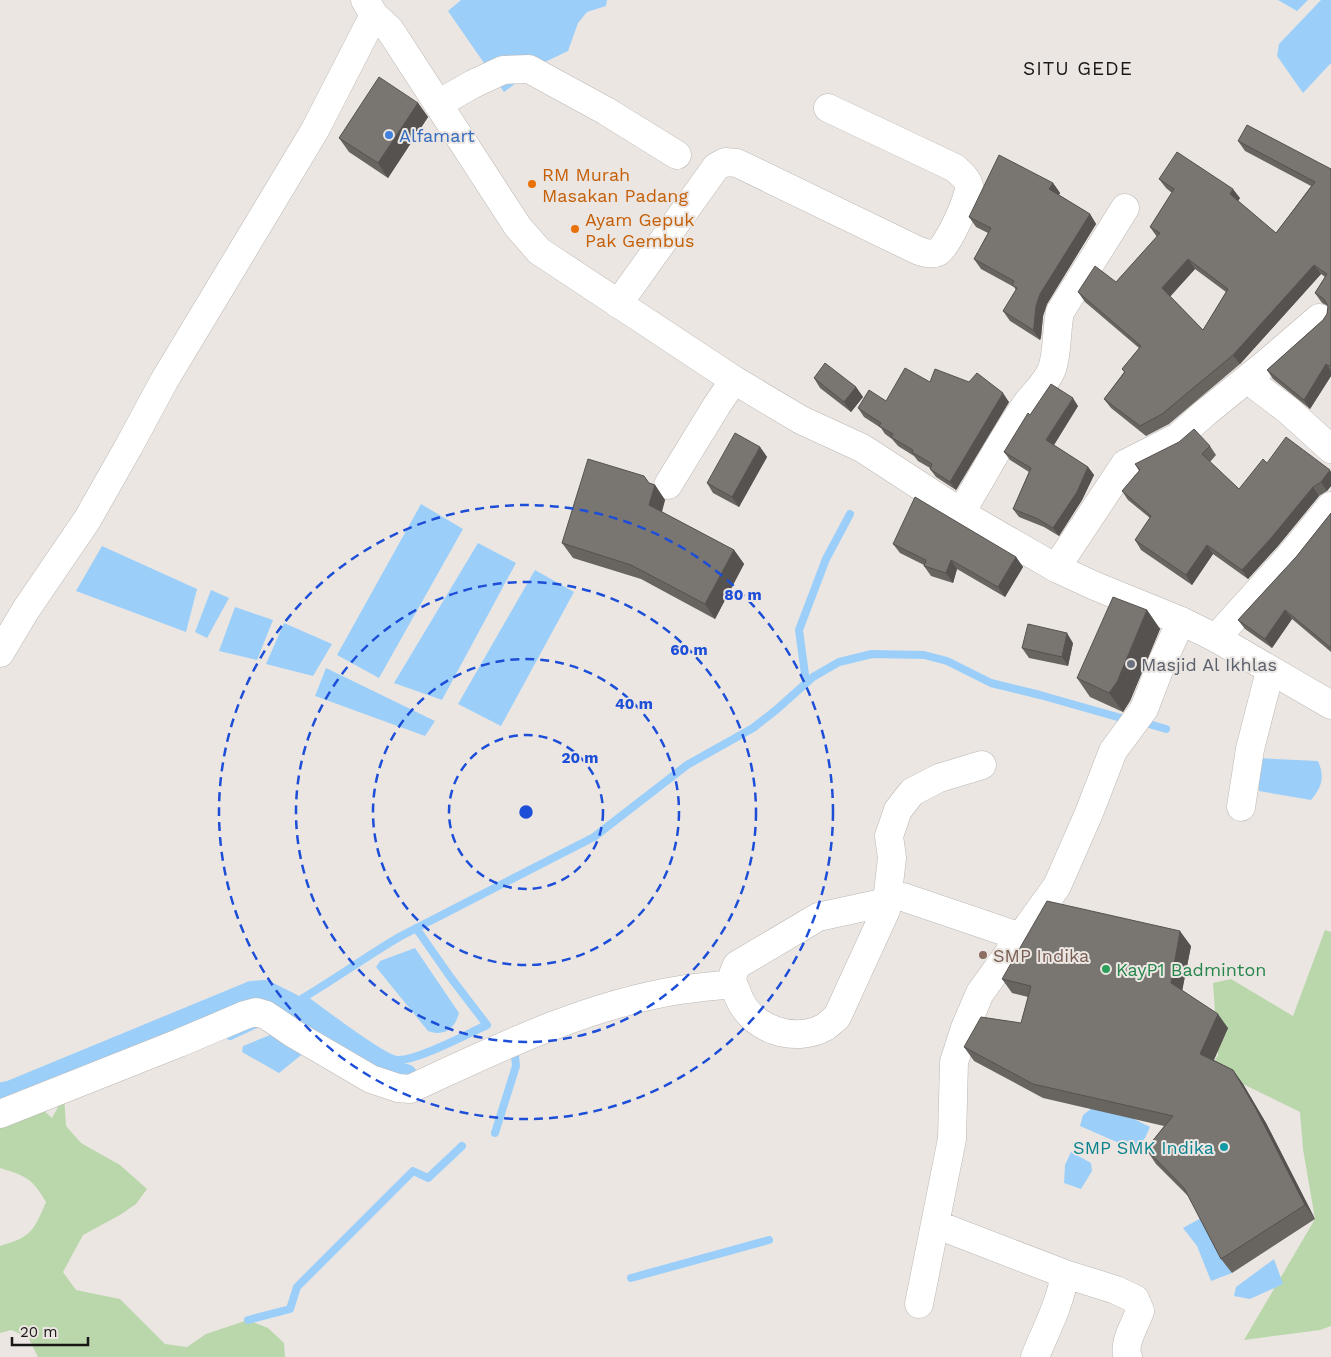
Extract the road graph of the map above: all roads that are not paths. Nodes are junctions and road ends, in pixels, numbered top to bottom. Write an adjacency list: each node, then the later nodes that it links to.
1 (369, 7): 2 (street); 17 (street)
2 (438, 104): 4 (street); 6 (street)
3 (828, 108): 6 (street)
4 (677, 155)
5 (1125, 208): 13 (street)
6 (618, 304): 9 (street)
7 (1319, 318): 8 (street)
8 (1247, 379): 10 (street); 14 (street)
9 (734, 380): 11 (street); 13 (street)
10 (1331, 449)
11 (668, 485)
12 (1331, 506): 16 (street)
13 (961, 512): 14 (street)
14 (1056, 568): 15 (street)
15 (1181, 622): 16 (street); 23 (street)
16 (1216, 638): 18 (street)
17 (0, 653)
18 (1270, 671): 19 (street); 21 (street)
19 (1331, 705)
20 (982, 765): 22 (street)
21 (1241, 807)
22 (895, 899): 23 (street); 24 (street); 24 (street)
23 (1021, 937): 26 (street)
24 (733, 984): 25 (street)
25 (0, 1114)
26 (935, 1224): 27 (street); 28 (street)
27 (1065, 1274): 29 (street); 30 (street)
28 (919, 1304)
29 (1035, 1357)
30 (1128, 1357)

